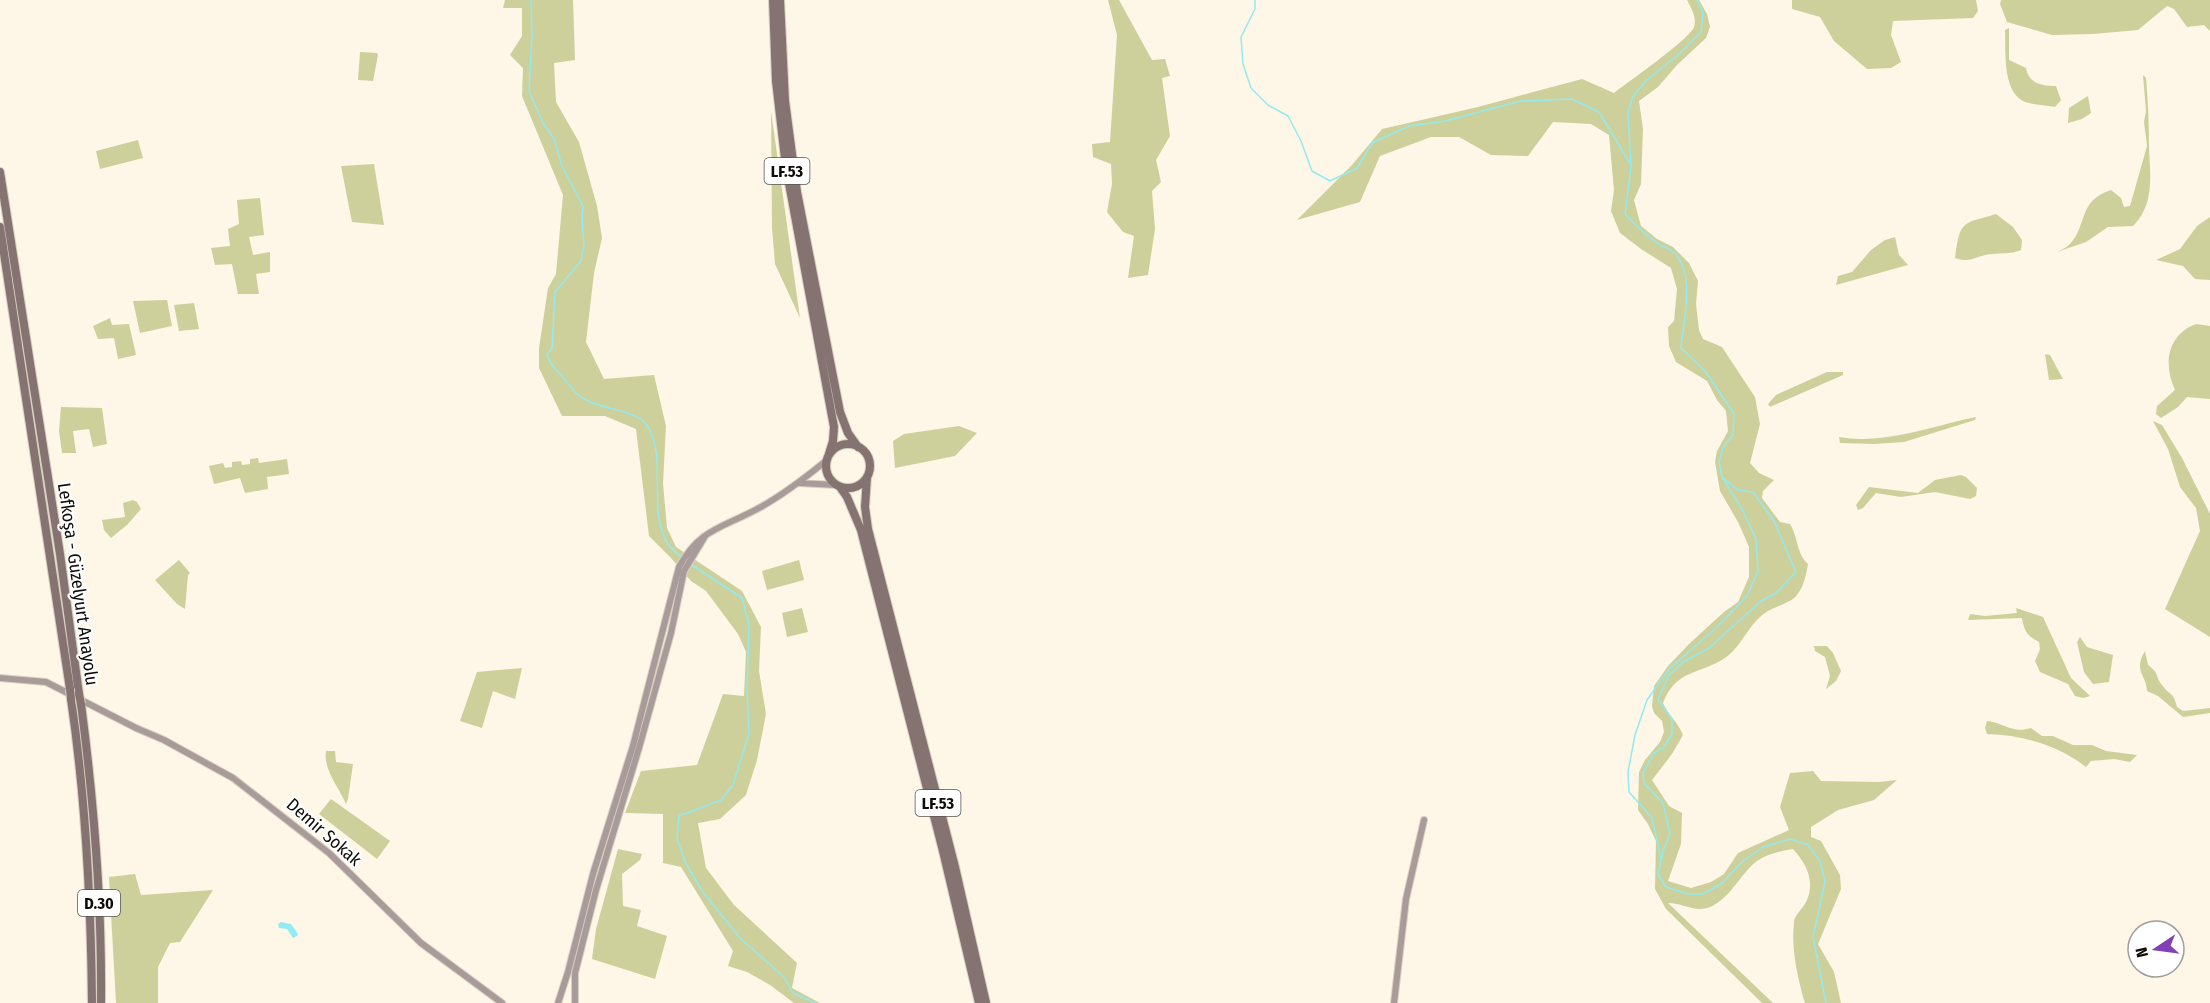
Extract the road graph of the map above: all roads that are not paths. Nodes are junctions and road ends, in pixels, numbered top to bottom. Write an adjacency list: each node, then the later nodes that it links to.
1 (773, 0): 6 (highway, LF.53)
2 (780, 0): 5 (highway, LF.53)
3 (0, 172): 13 (highway, Lefkoşa - Güzelyurt Anayolu)
4 (0, 227): 12 (highway, Lefkoşa - Güzelyurt Anayolu / D.30)
5 (858, 447): 6 (highway); 7 (highway, LF.53)
6 (828, 457): 8 (street); 9 (highway, LF.53)
7 (867, 477): 9 (highway); 21 (highway, LF.53)
8 (799, 483): 9 (street); 10 (street)
9 (838, 486): 20 (highway, LF.53)
10 (682, 569): 18 (street); 19 (street)
11 (0, 678): 12 (street, Demir Sokak)
12 (69, 694): 13 (street, Demir Sokak); 16 (highway, Lefkoşa - Güzelyurt Anayolu / D.30)
13 (81, 700): 15 (street, Demir Sokak); 17 (highway, Lefkoşa - Güzelyurt Anayolu / D.30)
14 (1424, 820): 22 (street)
15 (502, 1002)
16 (92, 1003)
17 (101, 1003)
18 (558, 1003)
19 (575, 1003)
20 (978, 1003)
21 (986, 1003)
22 (1394, 1003)

